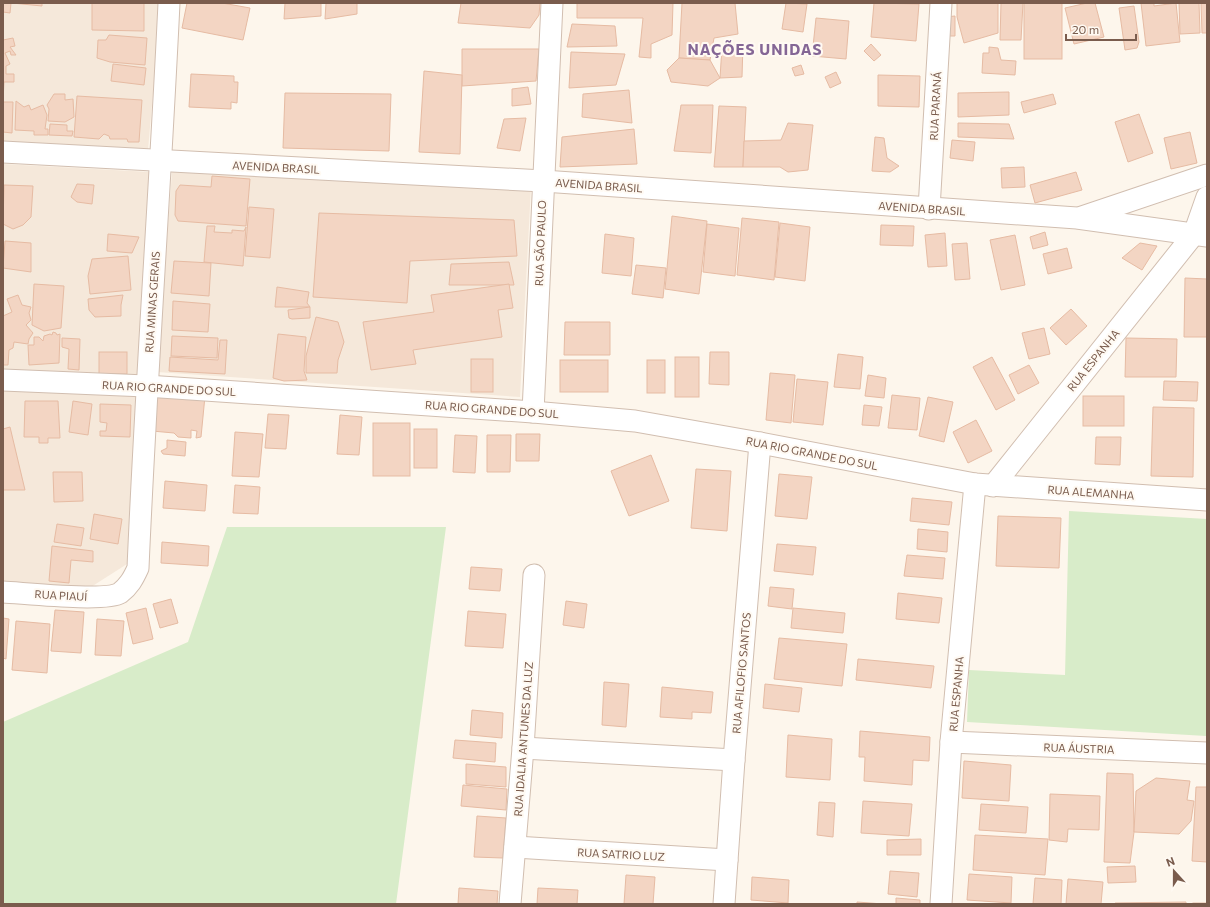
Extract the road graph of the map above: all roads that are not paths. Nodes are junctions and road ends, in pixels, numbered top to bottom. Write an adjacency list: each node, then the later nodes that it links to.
1 (169, 3): 5 (street, RUA MINAS GERAIS)
2 (552, 3): 7 (street, RUA SÃO PAULO)
3 (941, 3): 9 (street, RUA PARANÁ)
4 (3, 152): 5 (street, AVENIDA BRASIL)
5 (162, 161): 7 (street, AVENIDA BRASIL); 13 (street, RUA MINAS GERAIS)
6 (1207, 175): 10 (street)
7 (543, 181): 9 (street, AVENIDA BRASIL); 14 (street, RUA SÃO PAULO)
8 (1207, 197): 11 (street, RUA ESPANHA)
9 (930, 209): 10 (street, AVENIDA BRASIL)
10 (1077, 218): 11 (street, AVENIDA BRASIL)
11 (1200, 235): 16 (street, RUA ESPANHA)
12 (3, 380): 13 (street, RUA RIO GRANDE DO SUL)
13 (146, 386): 14 (street, RUA RIO GRANDE DO SUL); 20 (street, RUA MINAS GERAIS)
14 (533, 412): 15 (street, RUA RIO GRANDE DO SUL)
15 (760, 443): 16 (street, RUA RIO GRANDE DO SUL); 24 (street, RUA AFILOFIO SANTOS)
16 (984, 485): 17 (street, RUA ALEMANHA); 21 (street, RUA ESPANHA)
17 (1207, 500)
18 (534, 575): 22 (street, RUA IDALIA ANTUNES DA LUZ)
19 (3, 592): 20 (street, RUA PIAUÍ)
20 (118, 594)
21 (951, 742): 23 (street, RUA ÁUSTRIA); 29 (street, RUA ESPANHA)
22 (523, 748): 24 (street); 25 (street, RUA IDALIA ANTUNES DA LUZ)
23 (1207, 753)
24 (734, 760): 26 (street, RUA AFILOFIO SANTOS)
25 (515, 847): 26 (street, RUA SATRIO LUZ); 27 (street, RUA IDALIA ANTUNES DA LUZ)
26 (727, 860): 28 (street, RUA AFILOFIO SANTOS)
27 (510, 904)
28 (724, 904)
29 (941, 904)

